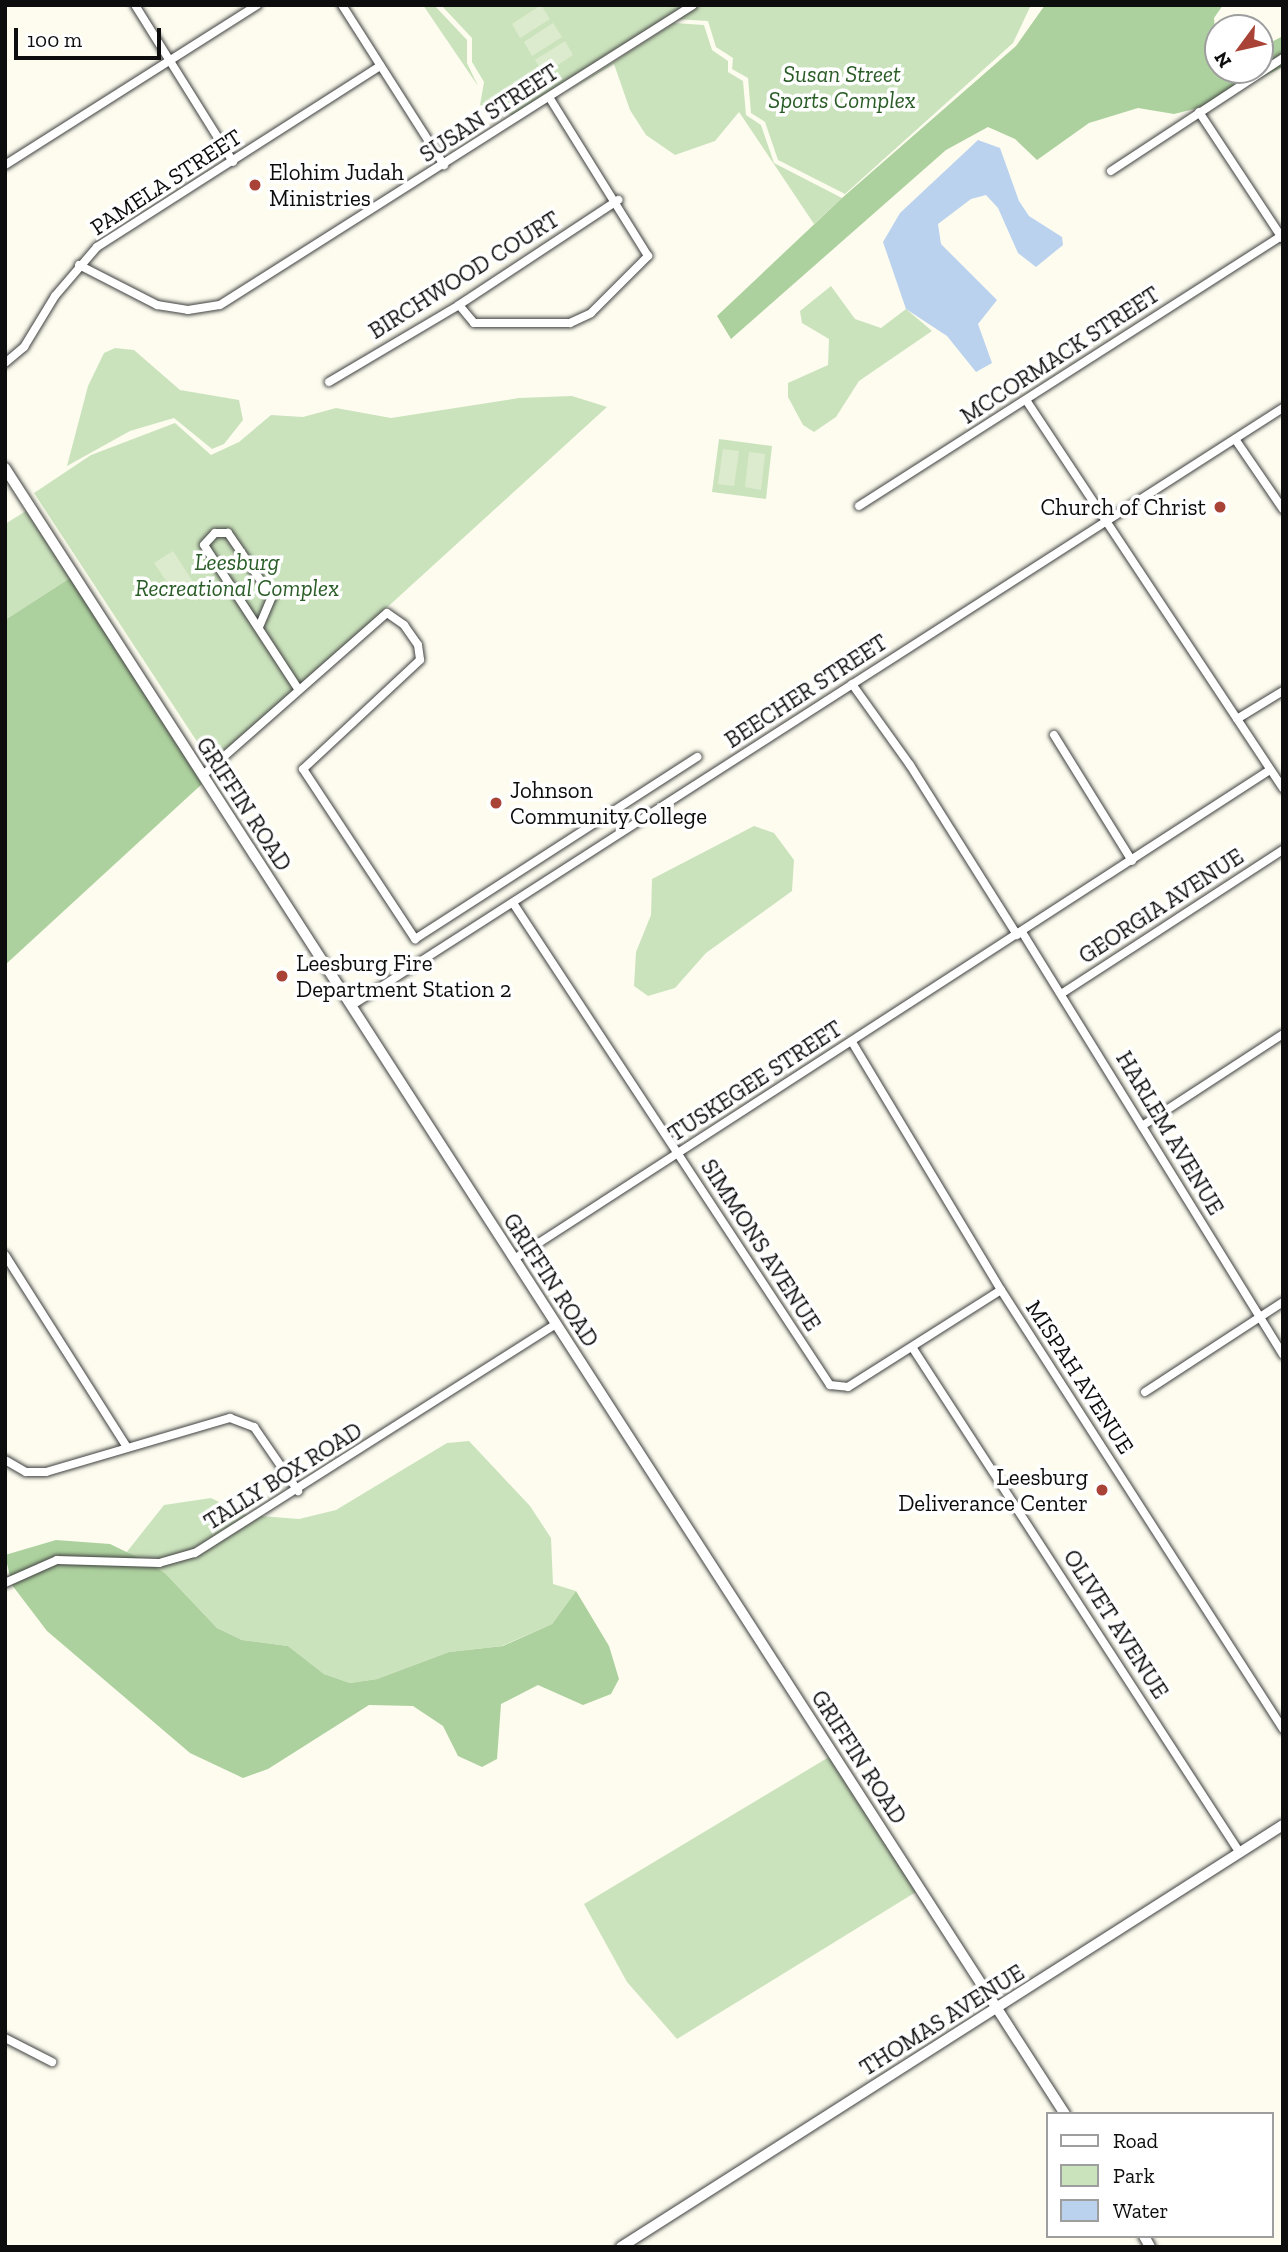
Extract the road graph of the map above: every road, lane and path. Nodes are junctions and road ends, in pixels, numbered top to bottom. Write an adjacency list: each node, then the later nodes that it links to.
1 (135, 5): 6 (street)
2 (257, 5): 6 (street)
3 (342, 5): 7 (street)
4 (693, 5): 8 (street, SUSAN STREET)
5 (1283, 58): 9 (street)
6 (169, 61): 10 (street); 11 (street)
7 (380, 66): 10 (street, PAMELA STREET); 12 (street)
8 (549, 97): 12 (street, SUSAN STREET); 14 (street)
9 (1199, 112): 13 (street); 15 (street)
10 (233, 162): 16 (street, PAMELA STREET)
11 (5, 165)
12 (444, 165): 16 (street, SUSAN STREET)
13 (1111, 171)
14 (618, 200): 17 (street, BIRCHWOOD COURT); 17 (street)
15 (1282, 237): 20 (street, MCCORMACK STREET)
16 (79, 265): 18 (street, PAMELA STREET)
17 (459, 305): 19 (street, BIRCHWOOD COURT)
18 (5, 363)
19 (329, 382)
20 (1026, 400): 24 (street, MCCORMACK STREET); 26 (street)
21 (1283, 408): 22 (street, BEECHER STREET)
22 (1235, 439): 25 (street); 26 (street, BEECHER STREET)
23 (5, 468): 35 (street, GRIFFIN ROAD)
24 (859, 506)
25 (1283, 509)
26 (1107, 519): 28 (street, BEECHER STREET); 31 (street)
27 (259, 627): 27 (street); 29 (street)
28 (852, 684): 39 (street, BEECHER STREET); 40 (street, HARLEM AVENUE)
29 (299, 690): 33 (street); 35 (street)
30 (1283, 691): 31 (street)
31 (1237, 719): 34 (street)
32 (1054, 736): 38 (street)
33 (696, 757)
34 (1270, 770): 36 (street); 38 (street, TUSKEGEE STREET)
35 (203, 775): 42 (street, GRIFFIN ROAD)
36 (1283, 789)
37 (1283, 850): 41 (street, GEORGIA AVENUE)
38 (1132, 861): 40 (street, TUSKEGEE STREET)
39 (513, 903): 42 (street, BEECHER STREET); 46 (street, SIMMONS AVENUE)
40 (1019, 934): 41 (street, HARLEM AVENUE); 44 (street, TUSKEGEE STREET)
41 (1060, 994): 45 (street, HARLEM AVENUE)
42 (351, 1006): 48 (street, GRIFFIN ROAD)
43 (1283, 1034): 45 (street)
44 (852, 1042): 46 (street, TUSKEGEE STREET); 49 (street, MISPAH AVENUE)
45 (1142, 1126): 51 (street, HARLEM AVENUE)
46 (678, 1154): 48 (street, TUSKEGEE STREET); 53 (street, SIMMONS AVENUE)
47 (5, 1255): 56 (street)
48 (514, 1259): 52 (street, GRIFFIN ROAD)
49 (1001, 1290): 53 (street); 60 (street, MISPAH AVENUE)
50 (1283, 1303): 51 (street)
51 (1259, 1318): 54 (street, HARLEM AVENUE); 55 (street)
52 (556, 1324): 58 (street, TALLY BOX ROAD); 63 (street, GRIFFIN ROAD)
53 (912, 1347): 62 (street, OLIVET AVENUE)
54 (1283, 1355)
55 (1145, 1392)
56 (127, 1447): 57 (street); 58 (street)
57 (5, 1460)
58 (298, 1491): 59 (street, TALLY BOX ROAD)
59 (5, 1583)
60 (1283, 1729)
61 (1283, 1825): 62 (street, THOMAS AVENUE)
62 (1240, 1853): 63 (street, THOMAS AVENUE)
63 (997, 2008): 66 (street, GRIFFIN ROAD); 67 (street, THOMAS AVENUE)
64 (5, 2038): 65 (street)
65 (52, 2062)
66 (1064, 2112)
67 (621, 2247)

